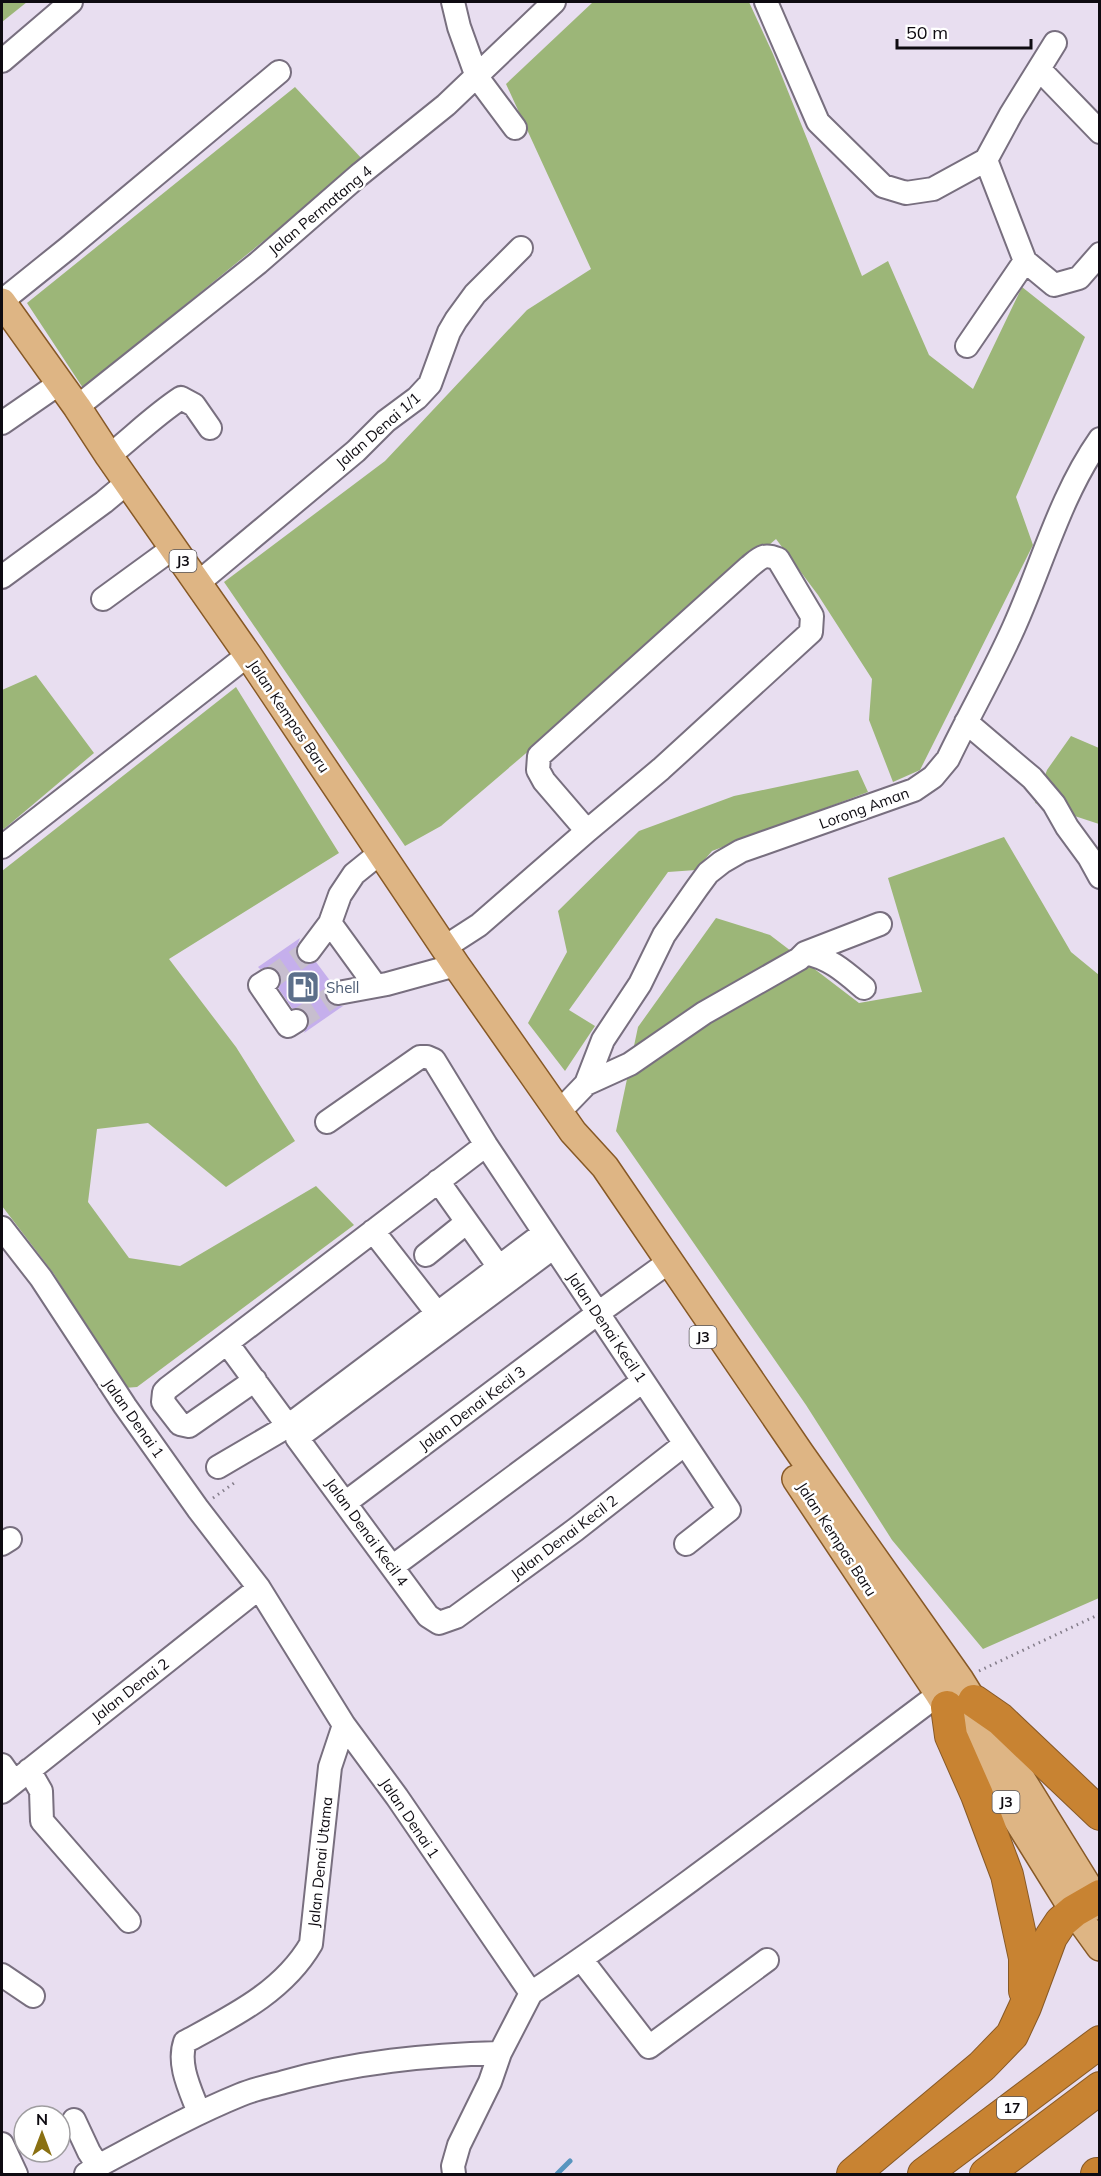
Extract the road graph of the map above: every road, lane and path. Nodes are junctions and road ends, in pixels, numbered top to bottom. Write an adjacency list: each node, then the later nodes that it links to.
1 (71, 2): 6 (street)
2 (453, 2): 9 (street)
3 (554, 2): 9 (street, Jalan Permatang 4)
4 (766, 2): 12 (street)
5 (1055, 43): 7 (street)
6 (2, 61)
7 (1040, 70): 11 (street); 12 (street)
8 (279, 72): 16 (street)
9 (477, 77): 10 (street); 19 (street, Jalan Permatang 4)
10 (515, 128)
11 (1100, 132)
12 (986, 160): 15 (street)
13 (521, 248): 27 (street, Jalan Denai 1/1)
14 (1100, 254): 15 (street)
15 (1025, 261): 17 (street)
16 (2, 301): 18 (main road, Jalan Kempas Baru / J3)
17 (967, 346)
18 (60, 383): 19 (main road, Jalan Kempas Baru / J3); 20 (street)
19 (77, 407): 23 (main road, Jalan Kempas Baru / J3)
20 (2, 423)
21 (210, 428): 23 (street)
22 (1100, 439): 30 (street, Lorong Aman)
23 (109, 456): 24 (main road, Jalan Kempas Baru / J3)
24 (128, 482): 25 (main road, Jalan Kempas Baru / J3); 26 (street)
25 (173, 548): 27 (main road, Jalan Kempas Baru / J3); 28 (street)
26 (2, 577)
27 (198, 583): 29 (main road, Jalan Kempas Baru / J3)
28 (103, 599)
29 (248, 655): 32 (street); 33 (main road, Jalan Kempas Baru / J3)
30 (966, 722): 34 (street); 45 (street, Lorong Aman)
31 (586, 831): 31 (street); 39 (street)
32 (2, 847)
33 (380, 853): 35 (street); 39 (main road, Jalan Kempas Baru / J3)
34 (1100, 877)
35 (330, 923): 37 (street); 41 (street)
36 (880, 924): 38 (street)
37 (309, 951)
38 (806, 953): 42 (street); 45 (street)
39 (450, 956): 41 (street); 47 (main road, Jalan Kempas Baru / J3)
40 (267, 981): 44 (street)
41 (375, 985): 43 (street)
42 (864, 988)
43 (339, 993)
44 (296, 1021)
45 (586, 1083): 47 (street, Lorong Aman)
46 (327, 1122): 48 (street, Jalan Denai Kecil 1)
47 (566, 1122): 56 (main road, Jalan Kempas Baru / J3); 71 (main road, Jalan Kempas Baru / J3)
48 (486, 1145): 49 (street); 53 (street, Jalan Denai Kecil 1)
49 (438, 1182): 50 (street); 52 (street)
50 (467, 1222): 54 (street); 55 (street)
51 (2, 1227): 68 (street, Jalan Denai 1)
52 (373, 1231): 58 (street); 59 (street)
53 (549, 1240): 55 (street); 57 (street, Jalan Denai Kecil 1); 62 (street)
54 (426, 1255)
55 (500, 1266): 58 (street)
56 (659, 1269): 57 (street, Jalan Denai Kecil 3); 71 (main road, Jalan Kempas Baru / J3)
57 (598, 1312): 61 (street, Jalan Denai Kecil 1); 65 (street, Jalan Denai Kecil 3)
58 (437, 1313): 62 (street)
59 (227, 1343): 60 (street, Jalan Denai Kecil 4); 60 (street)
60 (255, 1380): 62 (street, Jalan Denai Kecil 4)
61 (643, 1381): 63 (street, Jalan Denai Kecil 1); 67 (street)
62 (293, 1432): 64 (street); 65 (street, Jalan Denai Kecil 4)
63 (685, 1444): 66 (street, Jalan Denai Kecil 1); 70 (street, Jalan Denai Kecil 2)
64 (218, 1467)
65 (345, 1503): 67 (street, Jalan Denai Kecil 4)
66 (686, 1544)
67 (392, 1567): 70 (street, Jalan Denai Kecil 4)
68 (259, 1588): 72 (street, Jalan Denai 1); 73 (street, Jalan Denai 2)
69 (1100, 1614): 71 (path)
70 (440, 1623)
71 (955, 1696): 74 (highway); 75 (main road, Jalan Kempas Baru / J3); 78 (street); 83 (highway)
72 (344, 1725): 81 (street, Jalan Denai 1); 87 (street, Jalan Denai Utama)
73 (12, 1777): 76 (street)
74 (1100, 1814)
75 (1092, 1903): 77 (main road, Jalan Kempas Baru / J3); 83 (highway)
76 (129, 1921)
77 (1100, 1947)
78 (581, 1959): 79 (street); 81 (street)
79 (767, 1960)
80 (2, 1975): 82 (street)
81 (531, 1993): 85 (street)
82 (33, 1996)
83 (1025, 2007): 93 (highway)
84 (1100, 2042): 94 (highway, 17)
85 (500, 2053): 87 (street); 92 (street)
86 (1100, 2088): 95 (highway, 17)
87 (199, 2113): 90 (street)
88 (74, 2120): 90 (street)
89 (2, 2144): 91 (street)
90 (92, 2170)
91 (16, 2175)
92 (454, 2175)
93 (853, 2175)
94 (924, 2175)
95 (986, 2175)

